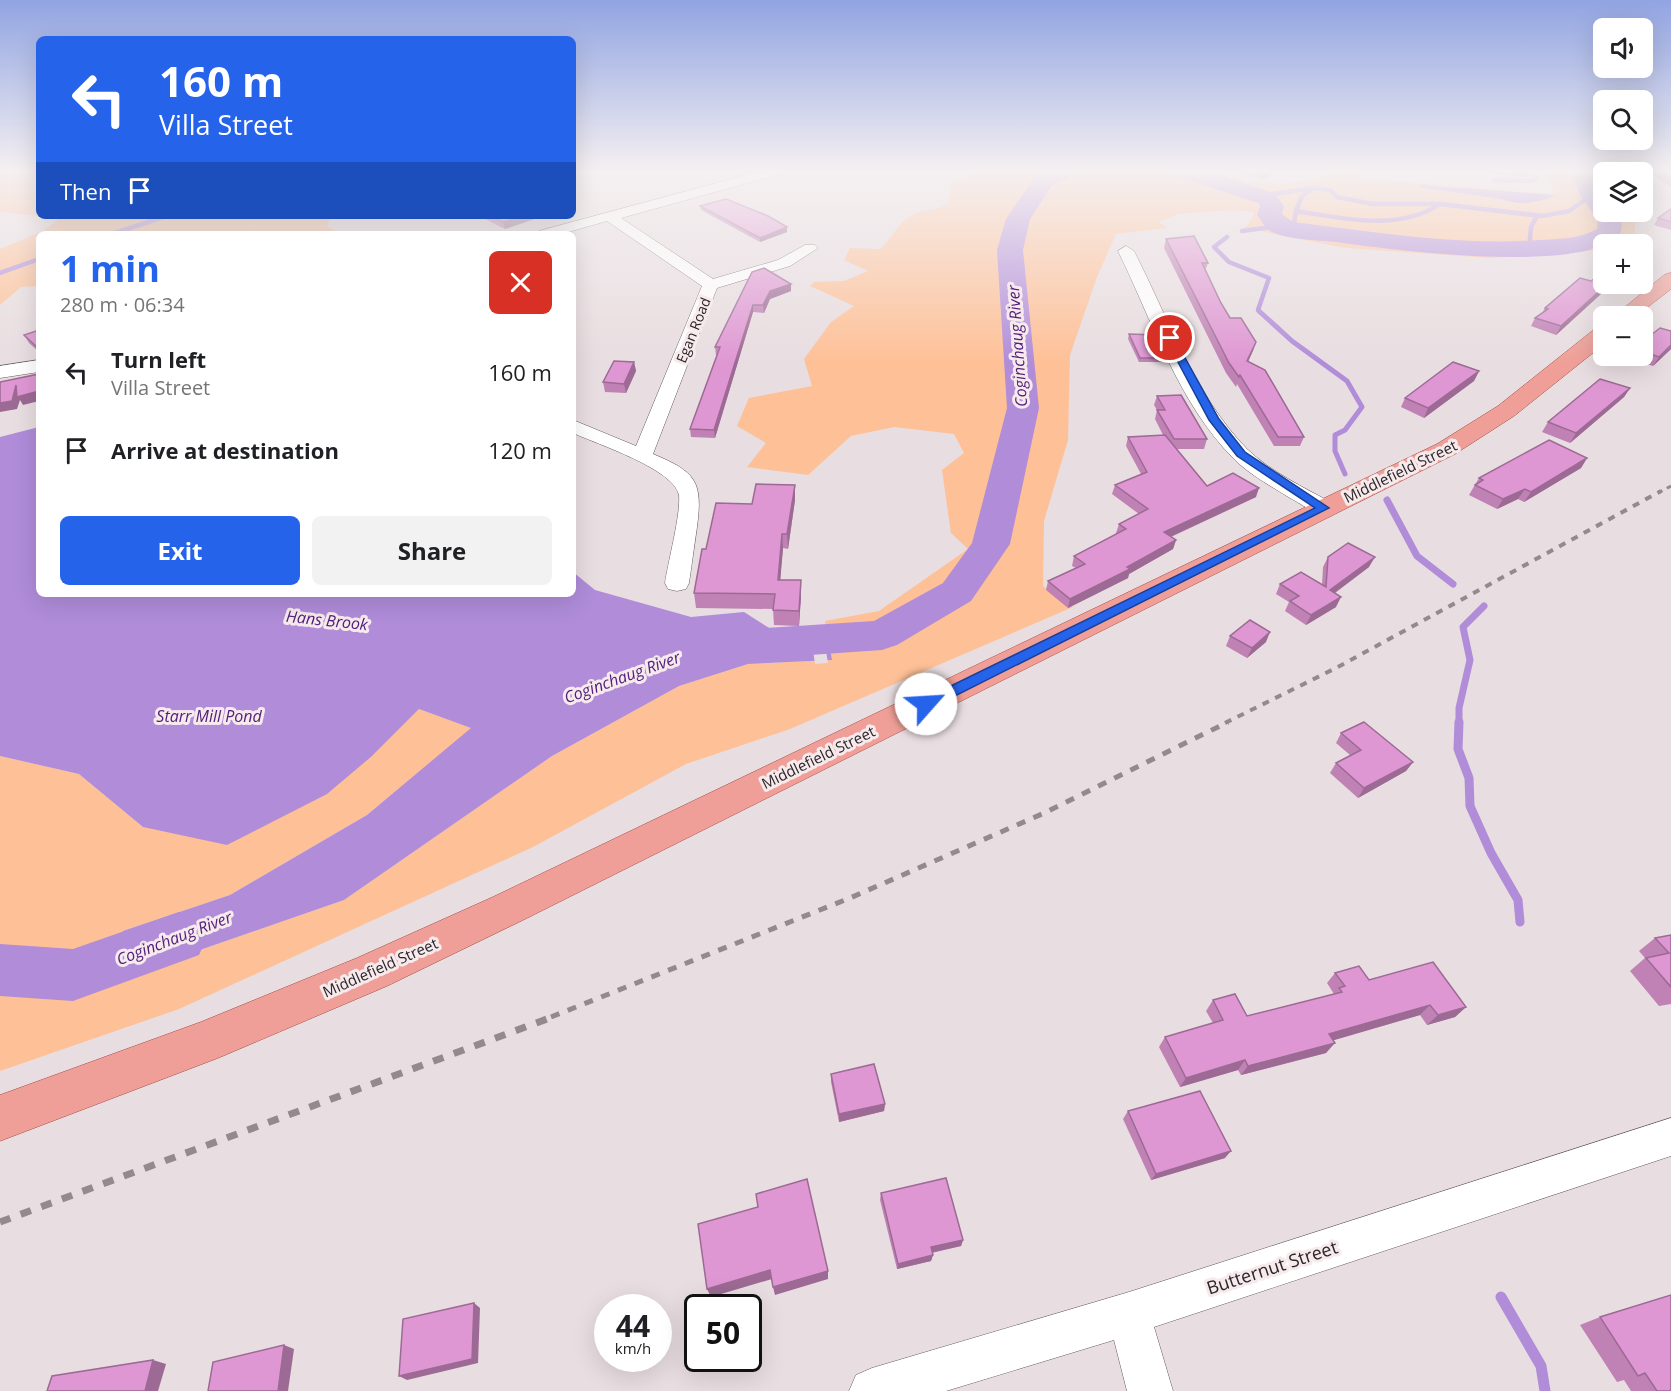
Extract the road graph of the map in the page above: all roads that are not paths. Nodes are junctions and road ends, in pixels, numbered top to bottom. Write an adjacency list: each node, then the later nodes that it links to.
1 (637, 235): 5 (street, Egan Road)
2 (810, 248): 5 (street)
3 (1126, 251): 12 (street)
4 (1671, 279): 6 (main road)
5 (710, 285): 11 (street, Egan Road)
6 (1637, 306)
7 (1593, 342): 12 (main road, Middlefield Street)
8 (36, 366): 9 (street)
9 (0, 372)
10 (576, 427): 11 (street)
11 (642, 456): 13 (street)
12 (1324, 508): 14 (main road, Middlefield Street)
13 (677, 584)
14 (0, 1118)
15 (1671, 1137): 16 (street, Butternut Street)
16 (1129, 1314): 17 (street, Butternut Street); 18 (street)
17 (872, 1391)
18 (1150, 1391)

